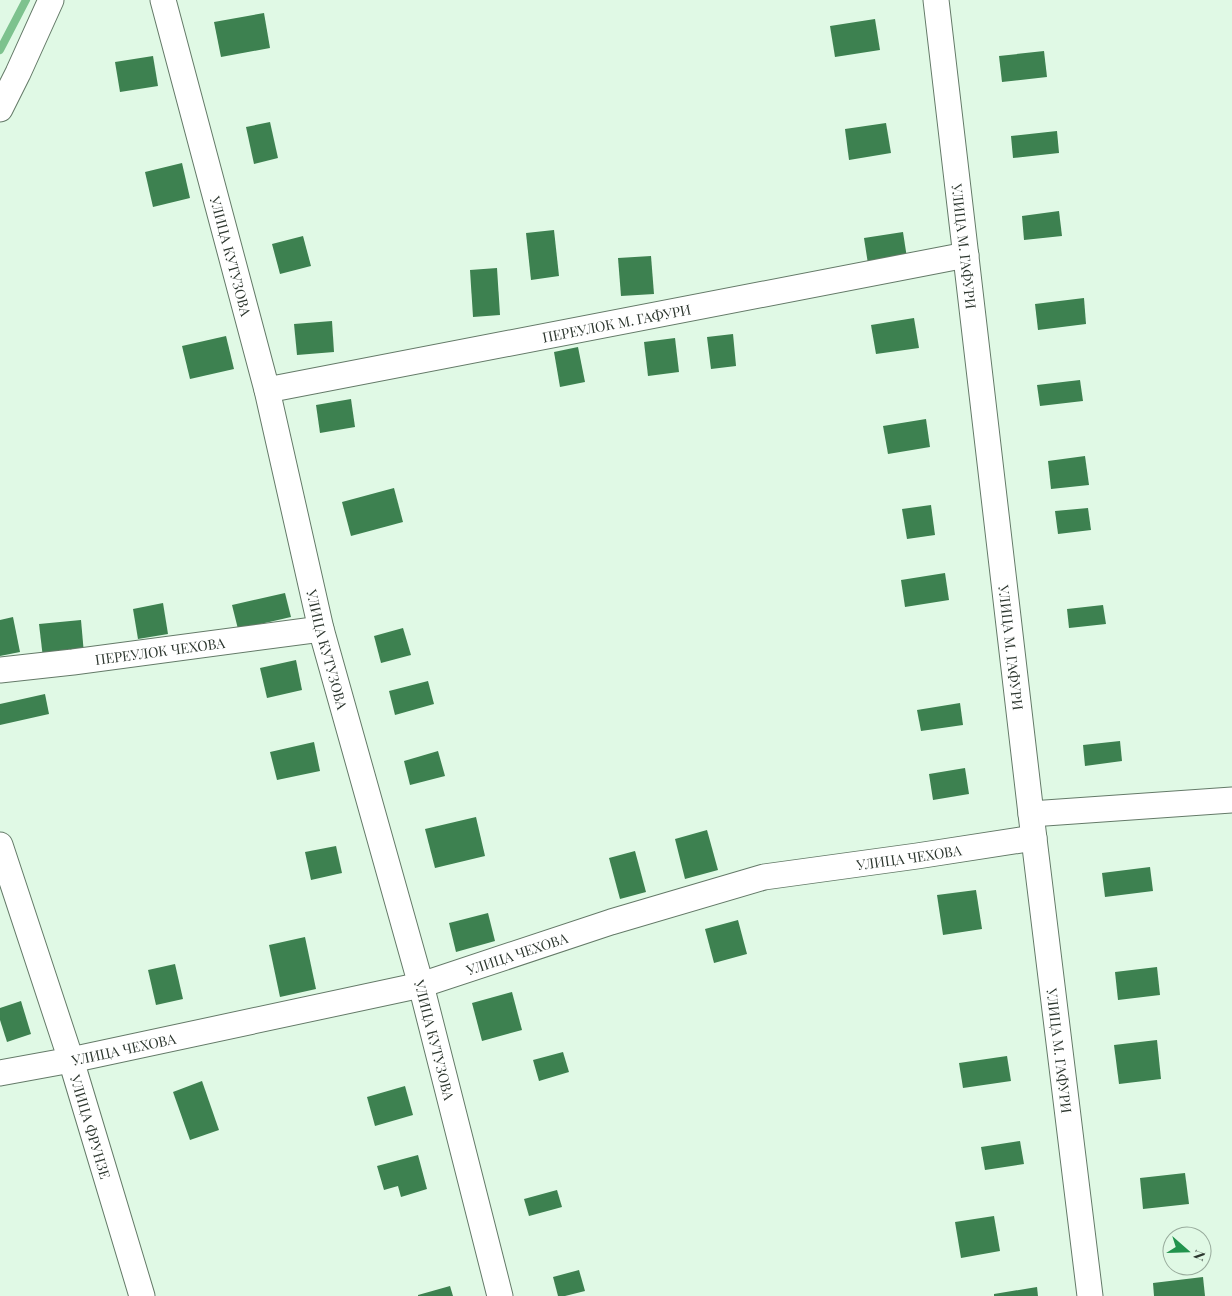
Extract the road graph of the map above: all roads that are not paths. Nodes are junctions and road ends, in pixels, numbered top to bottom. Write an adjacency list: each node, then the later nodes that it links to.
1 (51, 0): 4 (street)
2 (163, 0): 6 (street, УЛИЦА КУТУЗОВА)
3 (936, 0): 5 (street, УЛИЦА М. ГАФУРИ)
4 (0, 108)
5 (966, 255): 6 (street, ПЕРЕУЛОК М. ГАФУРИ); 10 (street, УЛИЦА М. ГАФУРИ)
6 (267, 390): 7 (street, УЛИЦА КУТУЗОВА)
7 (320, 629): 8 (street, ПЕРЕУЛОК ЧЕХОВА); 13 (street, УЛИЦА КУТУЗОВА)
8 (0, 670)
9 (1232, 800): 10 (street)
10 (1031, 814): 11 (street, УЛИЦА М. ГАФУРИ)
11 (1034, 838): 13 (street, УЛИЦА ЧЕХОВА); 18 (street, УЛИЦА М. ГАФУРИ)
12 (0, 845): 14 (street, УЛИЦА ФРУНЗЕ)
13 (421, 985): 14 (street, УЛИЦА ЧЕХОВА); 17 (street, УЛИЦА КУТУЗОВА)
14 (71, 1060): 15 (street, УЛИЦА ЧЕХОВА); 16 (street, УЛИЦА ФРУНЗЕ)
15 (0, 1073)
16 (142, 1296)
17 (500, 1296)
18 (1090, 1296)

